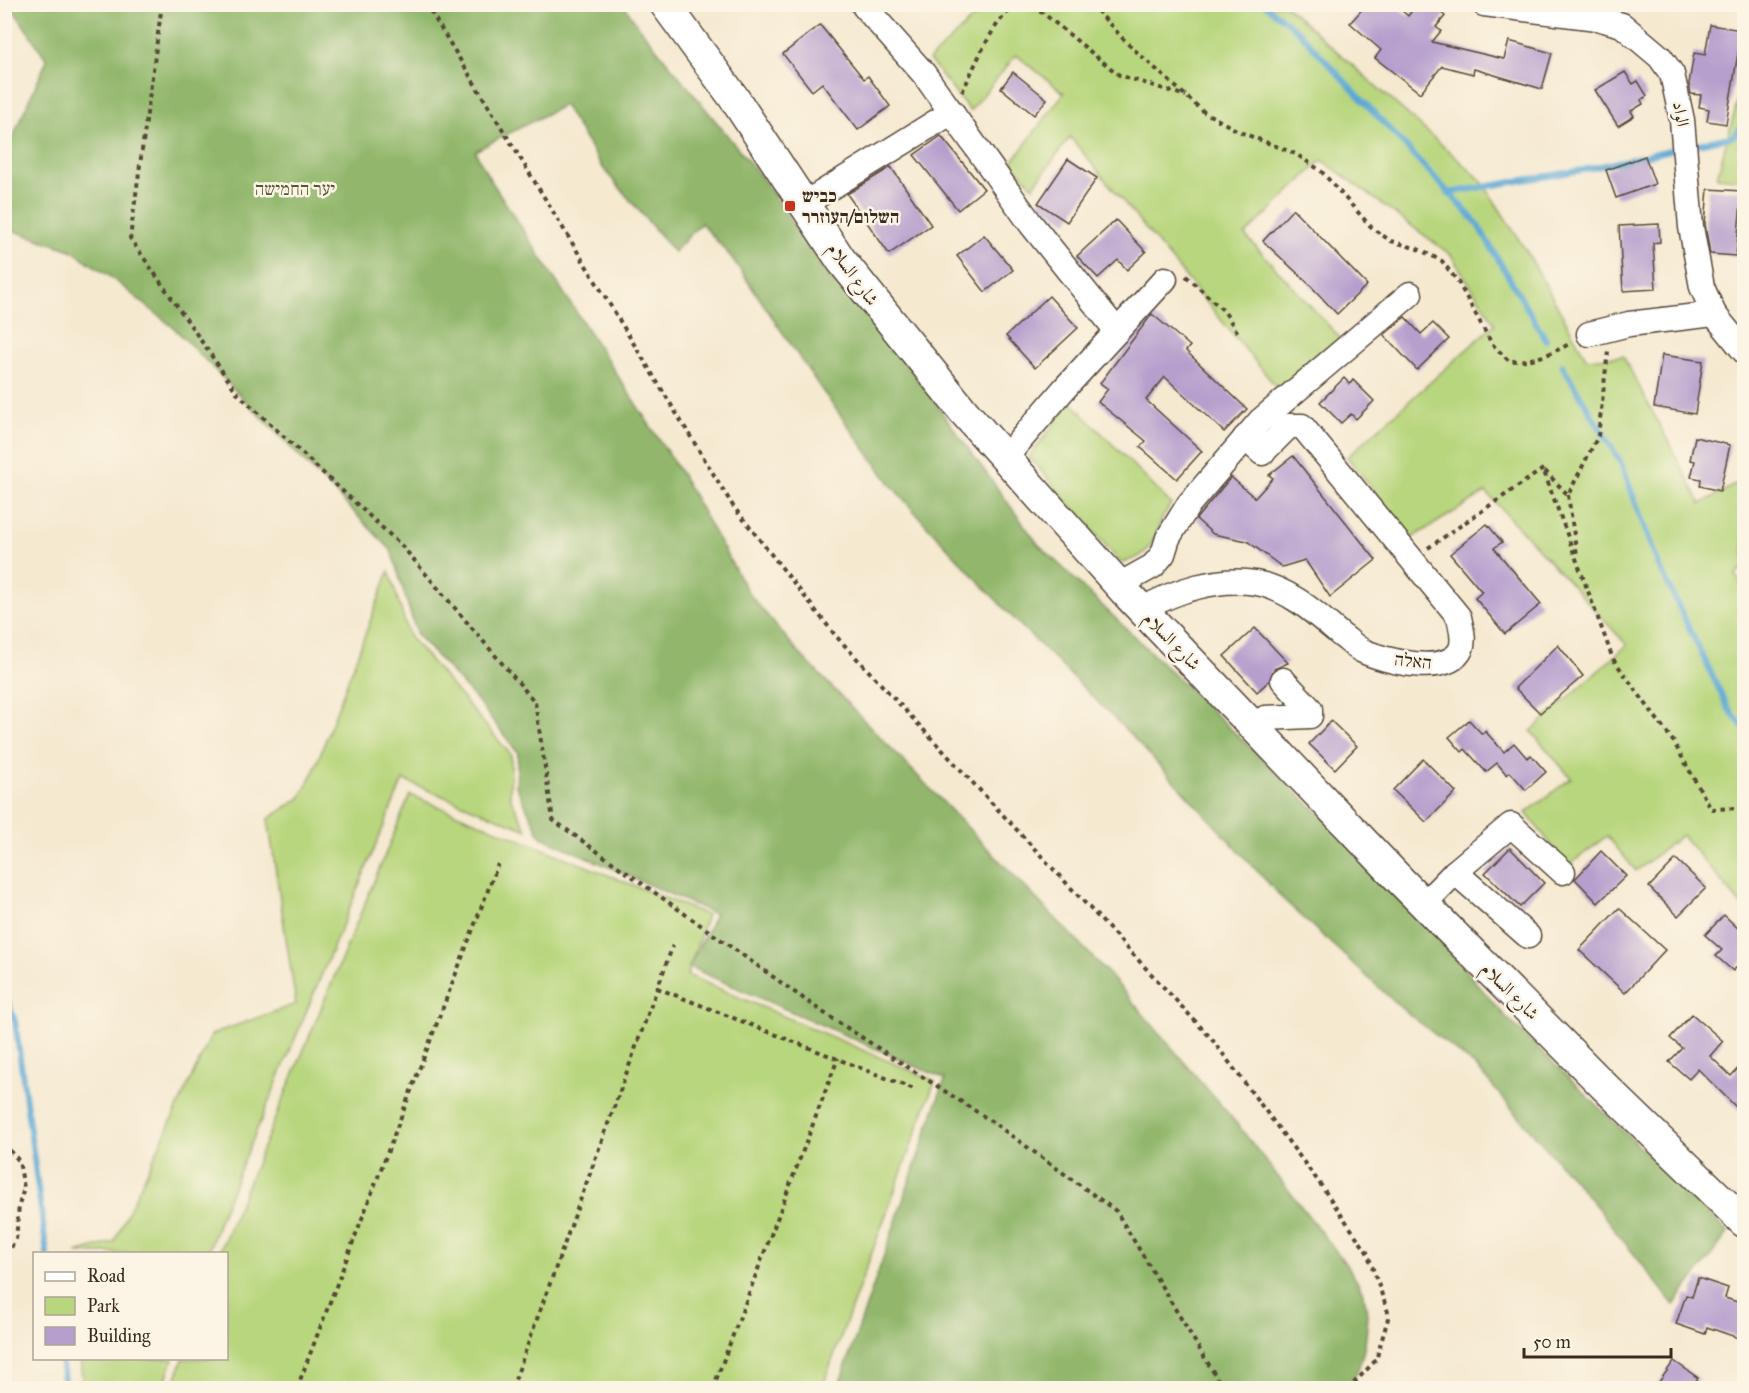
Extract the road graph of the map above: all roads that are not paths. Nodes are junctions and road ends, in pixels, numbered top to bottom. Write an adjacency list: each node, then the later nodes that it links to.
1 (665, 4): 6 (main road, شارع السلام)
2 (1484, 4): 4 (street, الواد)
3 (864, 6): 5 (street)
4 (1625, 15): 9 (street, الواد)
5 (952, 112): 6 (street); 10 (street)
6 (804, 204): 14 (main road, شارع السلام)
7 (1165, 279): 10 (street)
8 (1410, 294): 13 (street)
9 (1714, 314): 11 (street); 12 (street, الواد)
10 (1117, 331): 14 (street)
11 (1589, 334)
12 (1744, 351)
13 (1245, 438): 15 (street); 16 (street, האלה)
14 (1005, 458): 15 (main road, شارع السلام)
15 (1119, 585): 16 (main road, شارع السلام)
16 (1142, 610): 18 (main road, شارع السلام)
17 (1283, 680): 18 (street)
18 (1252, 725): 21 (main road, شارع السلام)
19 (1455, 872): 20 (street); 21 (street); 22 (street)
20 (1563, 872)
21 (1424, 904): 23 (main road, شارع السلام)
22 (1528, 936)
23 (1744, 1222)

